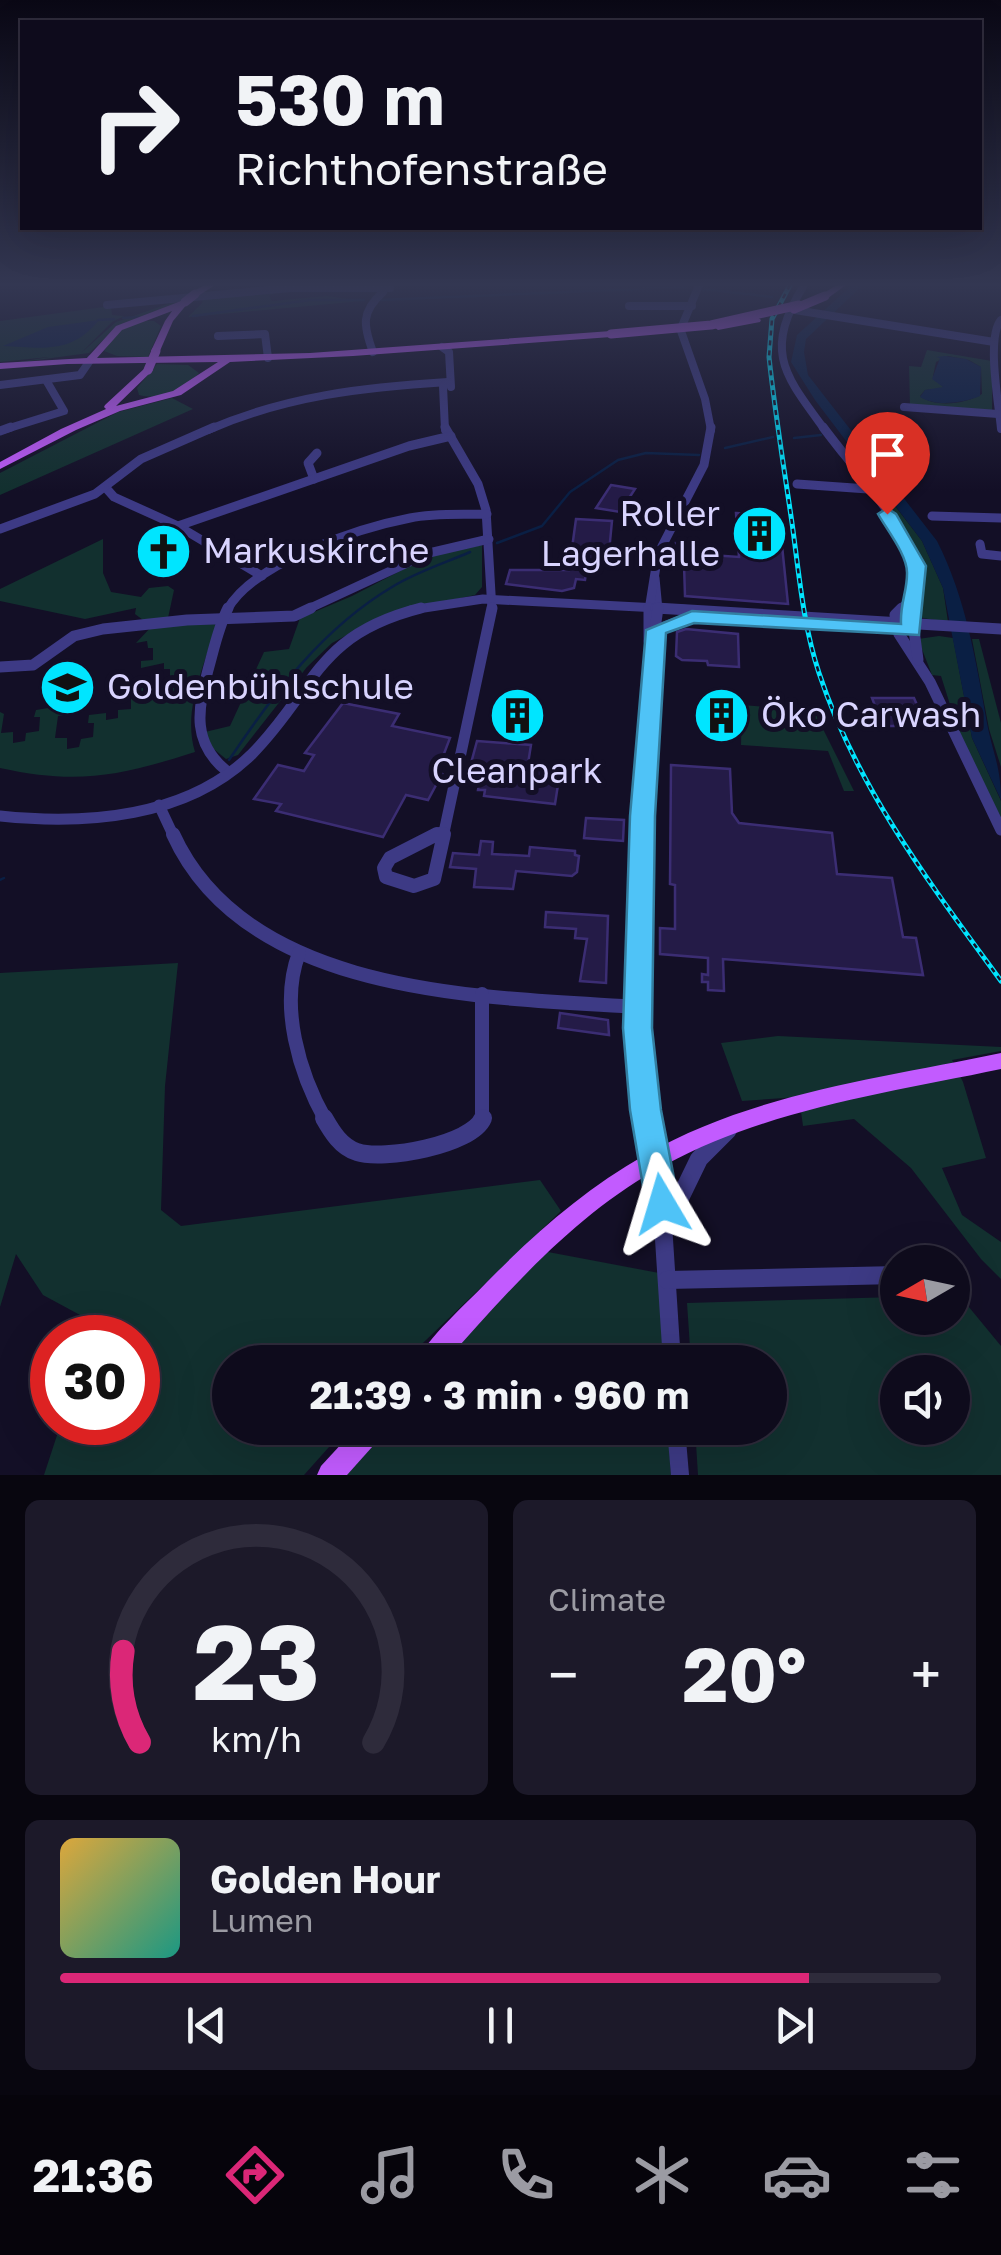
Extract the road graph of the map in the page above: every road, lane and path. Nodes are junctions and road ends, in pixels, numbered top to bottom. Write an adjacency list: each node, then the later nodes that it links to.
1 (95, 354): 10 (main road)
2 (155, 354): 16 (main road, bridge)
3 (267, 354): 9 (street)
4 (341, 354): 9 (main road)
5 (444, 354): 14 (street)
6 (690, 354): 41 (street)
7 (781, 354): 30 (street)
8 (997, 354): 19 (street)
9 (268, 358): 12 (main road)
10 (91, 359): 11 (main road); 12 (main road); 13 (street)
11 (0, 366)
12 (205, 368): 17 (main road)
13 (46, 380): 15 (street); 21 (street)
14 (448, 382): 25 (street); 31 (street)
15 (0, 385)
16 (131, 389): 17 (main road); 24 (main road)
17 (155, 399): 24 (main road)
18 (904, 407): 19 (street)
19 (999, 416): 22 (street)
20 (0, 421): 21 (street)
21 (12, 428): 23 (street)
22 (1001, 430)
23 (0, 432)
24 (65, 432): 27 (main road)
25 (451, 436): 28 (street); 32 (street)
26 (317, 453): 28 (street)
27 (0, 466)
28 (314, 478): 35 (street)
29 (797, 484): 30 (street)
30 (868, 488): 43 (street)
31 (110, 492): 35 (street); 36 (street)
32 (486, 514): 37 (street); 40 (street)
33 (932, 516): 34 (street)
34 (1001, 518)
35 (178, 526): 40 (street)
36 (0, 529)
37 (490, 544): 42 (street); 47 (street)
38 (980, 544): 39 (street)
39 (1001, 556)
40 (262, 576): 47 (street)
41 (654, 593): 44 (street); 45 (street); 46 (street)
42 (492, 601): 44 (street); 45 (street); 55 (street); 59 (street)
43 (910, 601): 48 (street); 49 (street)
44 (626, 605): 45 (street)
45 (653, 611): 46 (street); 50 (street); 52 (street)
46 (692, 613): 48 (street); 50 (street)
47 (224, 618): 54 (street); 55 (street)
48 (895, 626): 49 (street); 53 (street)
49 (911, 627): 51 (street); 53 (street)
50 (656, 630): 52 (street)
51 (1001, 633)
52 (652, 650): 62 (street)
53 (918, 660): 58 (street)
54 (0, 667)
55 (228, 772): 56 (street)
56 (159, 805): 57 (street); 60 (street)
57 (0, 816)
58 (1001, 830)
59 (442, 832): 59 (street)
60 (299, 953): 61 (street); 61 (street)
61 (482, 994): 62 (street)
62 (638, 1007): 65 (street)
63 (1001, 1061): 64 (main road)
64 (735, 1124): 65 (main road); 66 (street)
65 (657, 1158): 66 (street); 69 (main road)
66 (665, 1231): 68 (street)
67 (880, 1275): 68 (street)
68 (667, 1280): 70 (street)
69 (444, 1345)
70 (671, 1345)
71 (357, 1445): 73 (main road)
72 (677, 1445): 74 (street)
73 (330, 1475)
74 (680, 1475)

